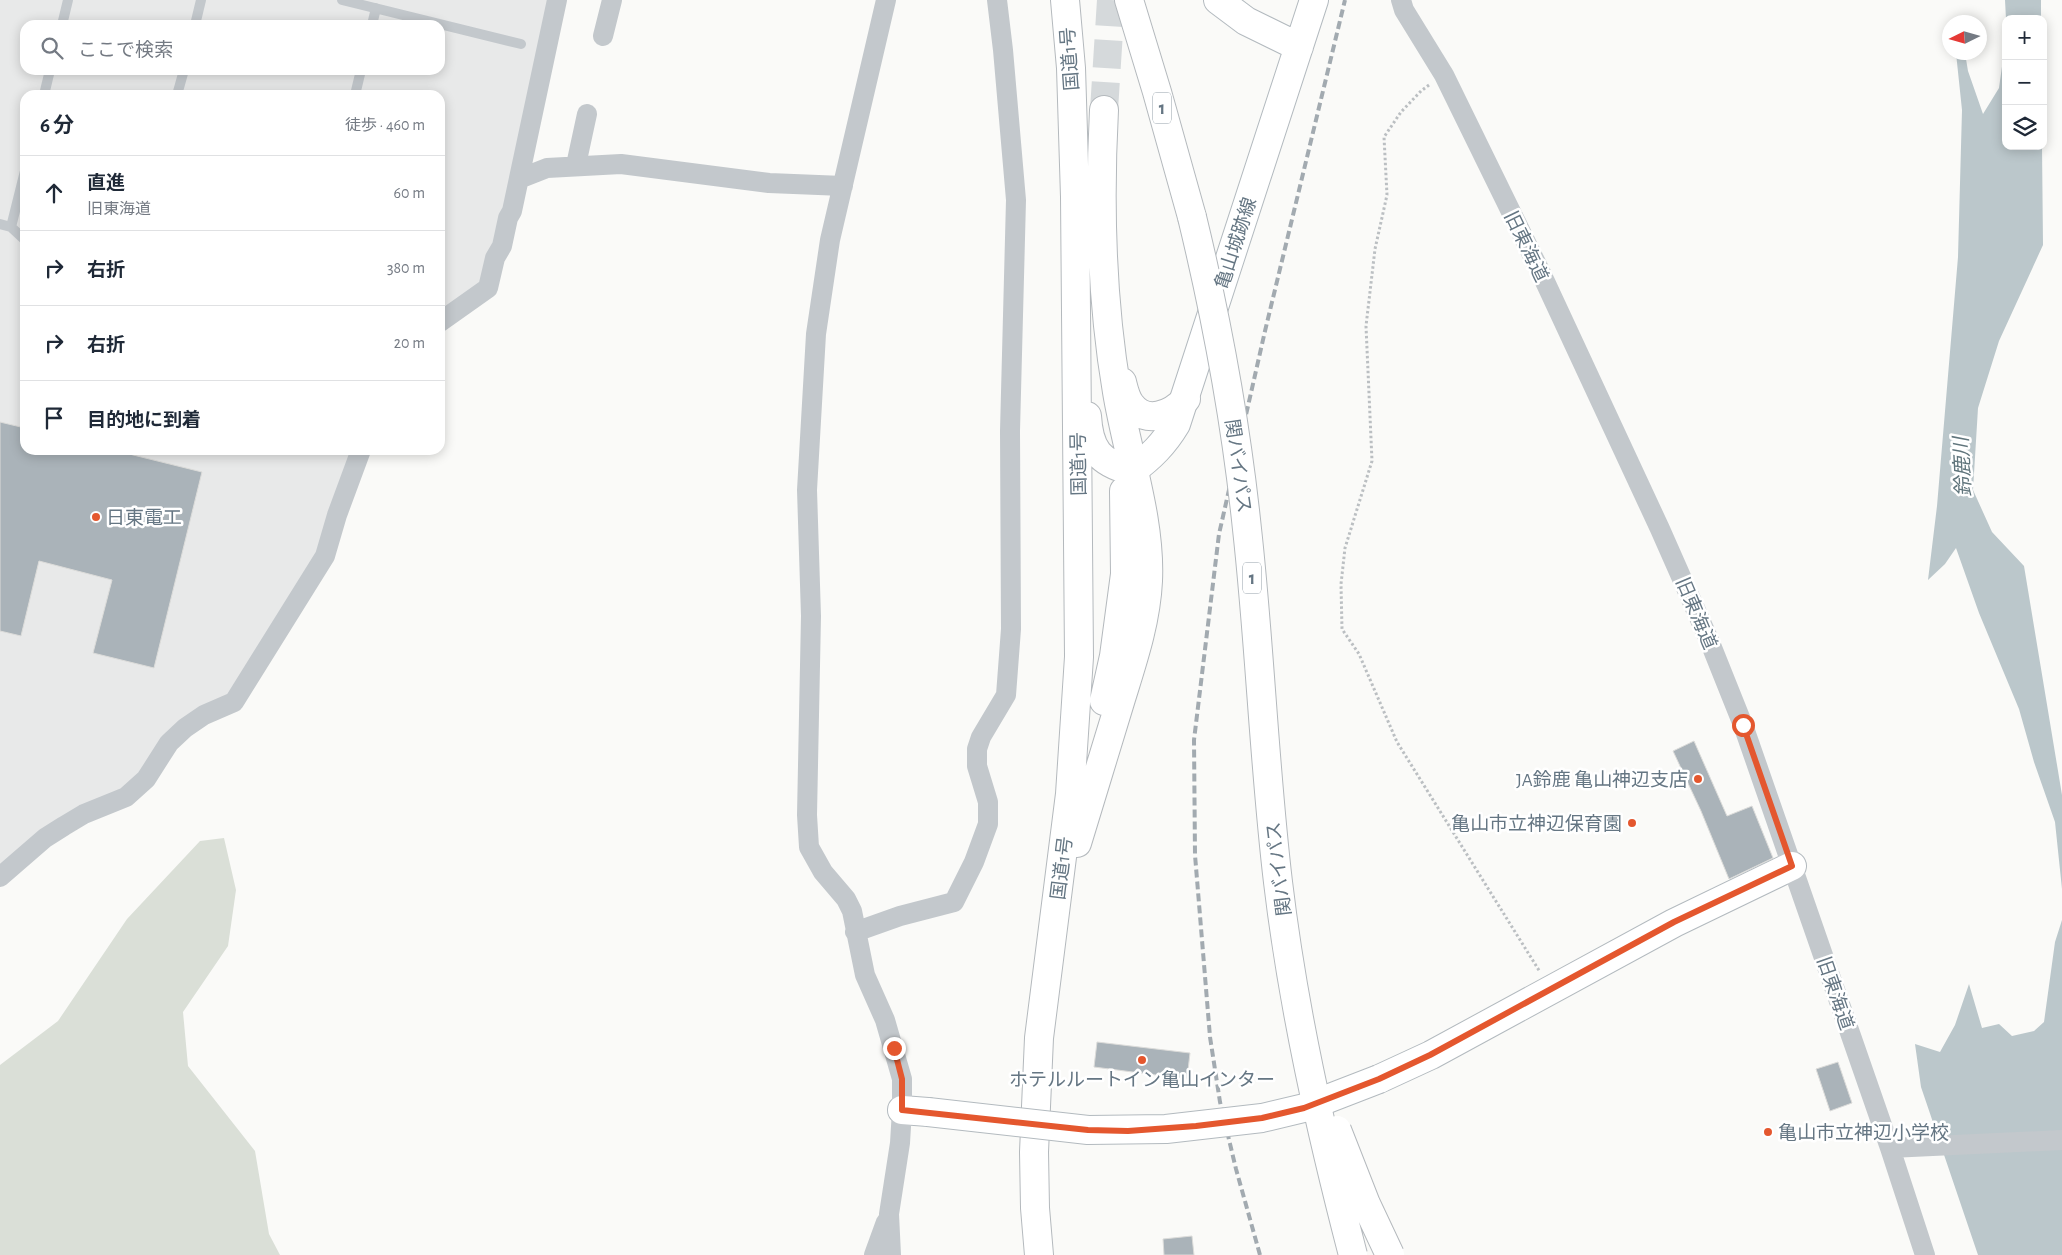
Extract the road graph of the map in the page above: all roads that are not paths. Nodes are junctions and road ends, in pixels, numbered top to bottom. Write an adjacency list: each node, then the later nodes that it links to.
1 (68, 0): 14 (lane)
2 (201, 0): 15 (lane)
3 (342, 0): 13 (lane)
4 (557, 0): 31 (street)
5 (612, 0): 19 (street)
6 (886, 0): 32 (street)
7 (997, 0): 47 (street)
8 (1065, 0): 34 (main road, 国道1号)
9 (1129, 0): 48 (main road, 関バイパス / 1, bridge)
10 (1218, 0): 21 (main road)
11 (1314, 0): 21 (main road, 亀山城跡線)
12 (1401, 0): 44 (street, 旧東海道)
13 (376, 8): 16 (lane); 17 (lane)
14 (63, 20)
15 (195, 20)
16 (373, 20)
17 (424, 20)
18 (445, 25): 20 (lane)
19 (603, 36)
20 (521, 44)
21 (1299, 48): 40 (main road, 亀山城跡線)
22 (49, 75): 25 (lane)
23 (183, 75): 26 (lane)
24 (360, 75): 27 (lane)
25 (45, 90)
26 (178, 90)
27 (356, 90)
28 (1104, 110): 38 (main road, 国道1号)
29 (587, 114): 30 (street)
30 (576, 165): 31 (street); 32 (street)
31 (519, 179): 39 (street)
32 (843, 186): 47 (street)
33 (20, 191): 36 (lane)
34 (1075, 197): 42 (main road); 43 (main road, 国道1号)
35 (0, 224): 36 (lane)
36 (11, 226): 37 (lane)
37 (20, 235)
38 (1102, 265): 40 (main road); 42 (main road, 国道1号)
39 (445, 318)
40 (1186, 399): 42 (main road, 亀山城跡線)
41 (359, 455): 45 (street)
42 (1132, 471): 43 (main road); 46 (main road, 国道1号)
43 (1063, 852): 46 (main road, 国道1号)
44 (1792, 866): 49 (main road, bridge); 51 (street, 旧東海道)
45 (0, 877)
46 (1054, 926): 55 (main road, 国道1号)
47 (855, 932): 49 (street)
48 (1287, 942): 56 (main road, bridge); 57 (main road, bridge)
49 (915, 1111): 52 (street)
50 (2062, 1140): 51 (street)
51 (1899, 1148): 58 (street, 旧東海道)
52 (889, 1214): 53 (street); 54 (street)
53 (874, 1255)
54 (890, 1255)
55 (1039, 1255)
56 (1352, 1255)
57 (1390, 1255)
58 (1925, 1255)

